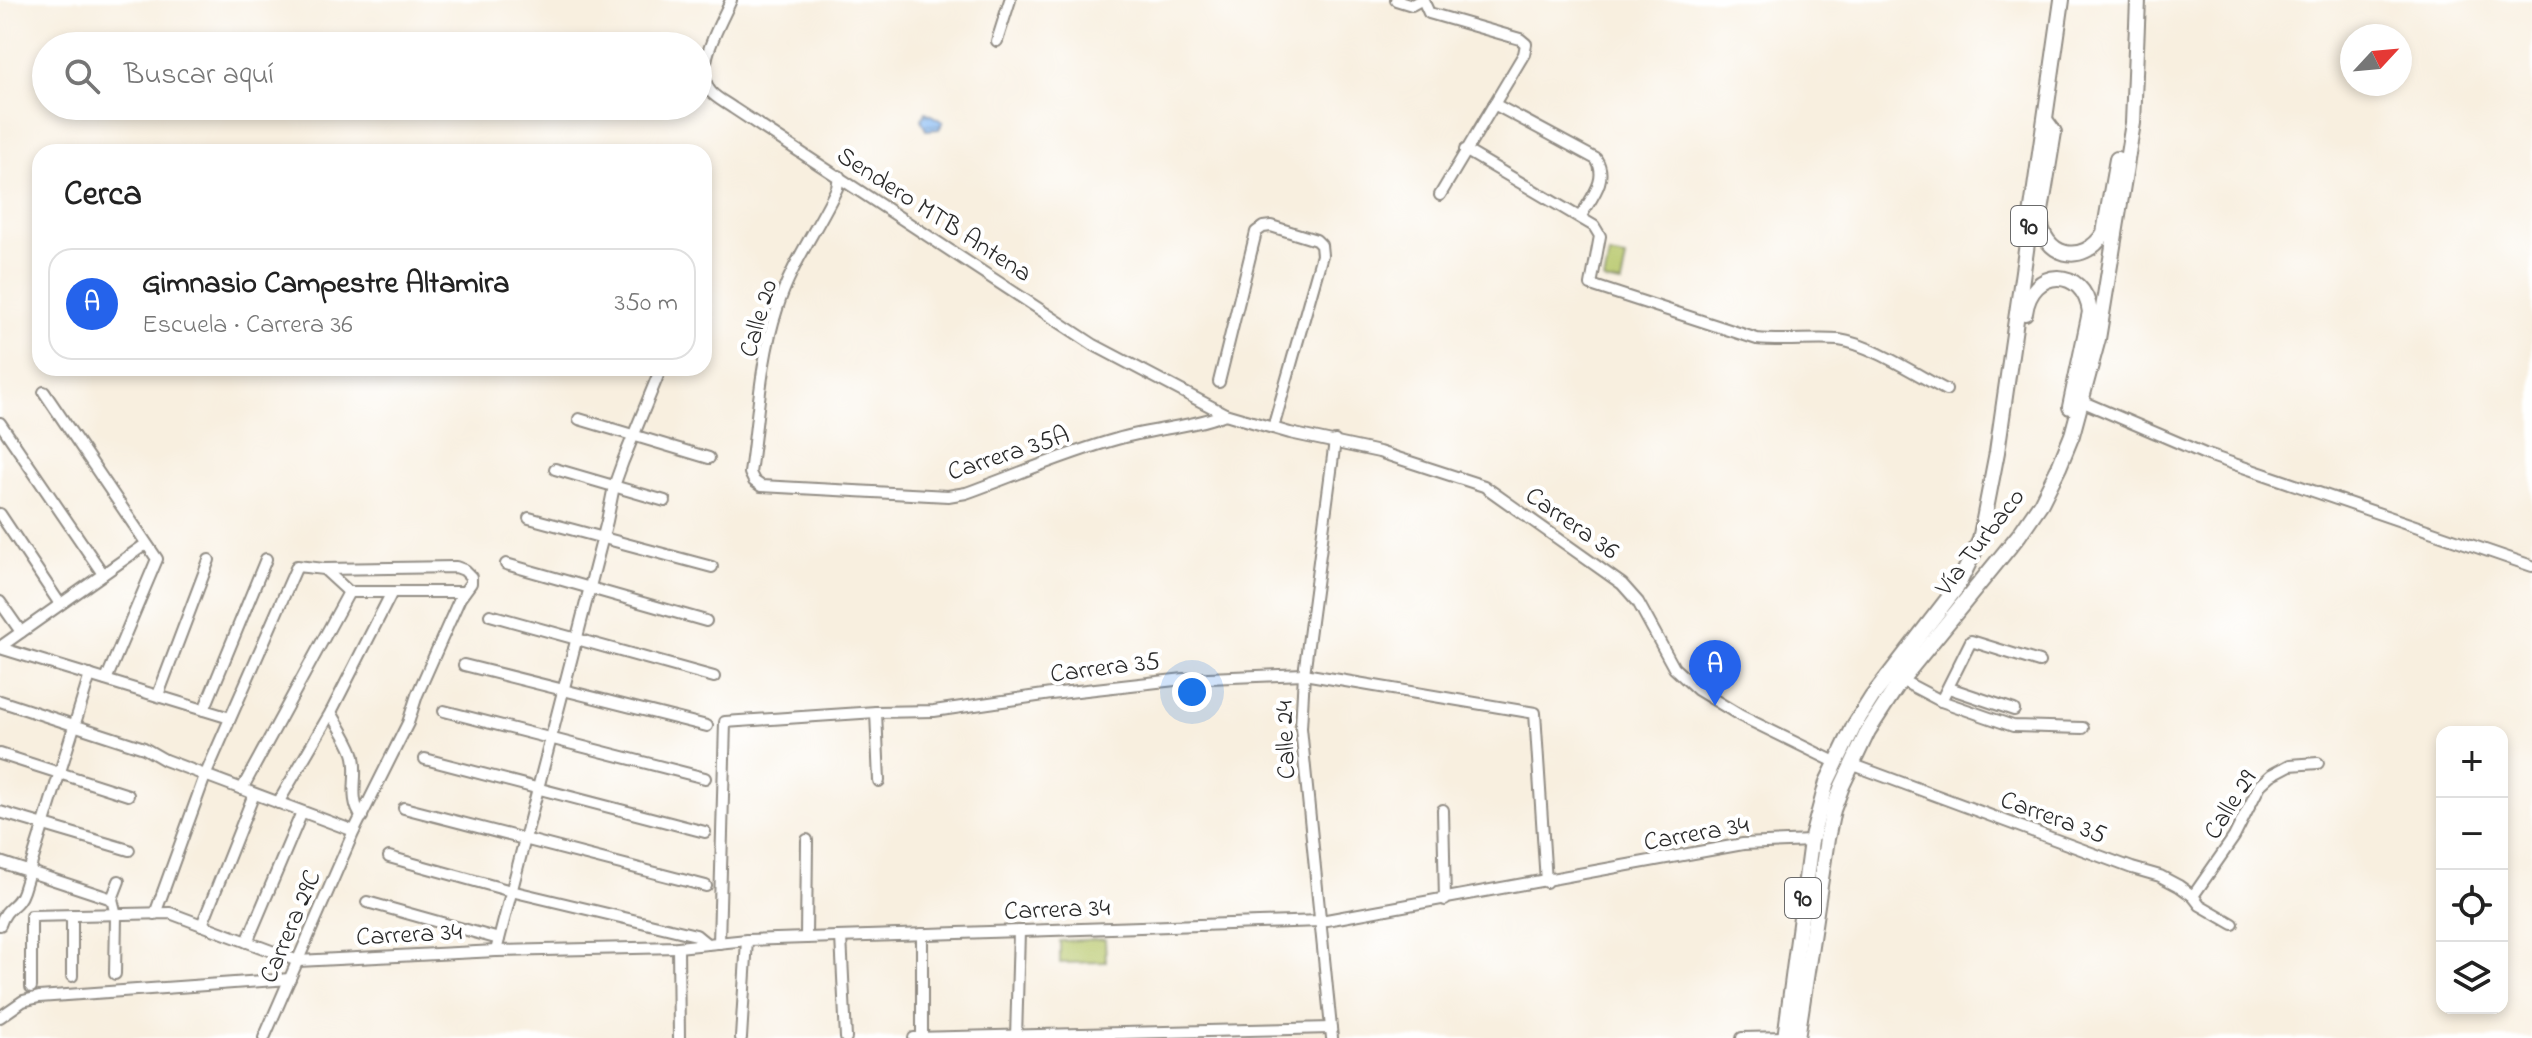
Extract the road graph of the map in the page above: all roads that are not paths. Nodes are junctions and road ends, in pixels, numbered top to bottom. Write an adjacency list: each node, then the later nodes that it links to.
1 (731, 0): 8 (street, Sendero MTB Antena)
2 (1010, 0): 7 (street)
3 (1396, 0): 4 (street)
4 (1422, 0): 10 (street)
5 (2062, 0): 11 (highway, Vía Turbaco / 90)
6 (2138, 0): 12 (highway, Vía Turbaco / 90)
7 (997, 41)
8 (712, 45)
9 (712, 93): 14 (street, Sendero MTB Antena)
10 (1494, 104): 13 (street); 16 (street)
11 (2046, 121): 12 (highway); 29 (highway, Vía Turbaco / 90)
12 (2133, 123): 21 (highway, Vía Turbaco / 90)
13 (1465, 150): 15 (street); 16 (street)
14 (839, 176): 22 (street, Sendero MTB Antena); 32 (street, Calle 20)
15 (1440, 195)
16 (1581, 216): 19 (street)
17 (658, 376): 26 (street)
18 (1219, 382): 25 (street)
19 (1946, 390)
20 (44, 392): 38 (street)
21 (2081, 401): 27 (highway, Vía Turbaco / 90); 42 (street)
22 (1225, 414): 25 (street, Carrera 36); 32 (street, Carrera 35A)
23 (579, 419): 26 (street)
24 (0, 423): 45 (street)
25 (1273, 428): 28 (street, Carrera 36)
26 (633, 435): 30 (street); 33 (street)
27 (2072, 435): 29 (highway); 63 (highway, Vía Turbaco / 90)
28 (1335, 441): 59 (street, Calle 24); 81 (street, Carrera 36)
29 (1997, 452): 81 (highway, Vía Turbaco / 90)
30 (709, 458)
31 (555, 469): 33 (street)
32 (754, 481)
33 (614, 486): 34 (street); 37 (street)
34 (665, 501)
35 (0, 514): 51 (street)
36 (529, 518): 37 (street)
37 (603, 538): 43 (street); 46 (street)
38 (146, 544): 45 (street); 62 (street)
39 (266, 559): 69 (street)
40 (209, 560): 66 (street)
41 (506, 564): 46 (street)
42 (2532, 566)
43 (712, 567)
44 (324, 569): 47 (street); 49 (street); 74 (street)
45 (103, 574): 51 (street)
46 (590, 588): 53 (street); 55 (street)
47 (349, 592): 48 (street); 89 (street)
48 (392, 592): 49 (street); 72 (street)
49 (464, 592): 97 (street, Carrera 29C)
50 (0, 602): 54 (street)
51 (60, 604): 54 (street)
52 (490, 615): 55 (street)
53 (706, 621)
54 (21, 632): 56 (street)
55 (576, 639): 61 (street); 65 (street)
56 (0, 648): 60 (street)
57 (2039, 662): 64 (street)
58 (464, 665): 65 (street)
59 (1304, 674): 73 (street, Carrera 35); 109 (street, Carrera 35); 119 (street, Calle 24)
60 (90, 675): 62 (street); 75 (street)
61 (714, 677)
62 (106, 680): 66 (street)
63 (1901, 680): 68 (street); 83 (highway, Vía Turbaco / 90)
64 (1949, 688): 68 (street); 70 (street)
65 (562, 690): 76 (street); 78 (street)
66 (158, 695): 69 (street)
67 (0, 701): 75 (street)
68 (1941, 701): 77 (street)
69 (204, 710): 74 (street)
70 (2014, 710)
71 (444, 711): 78 (street)
72 (331, 712): 92 (street); 97 (street)
73 (876, 712): 87 (street); 130 (street, Carrera 35)
74 (230, 718): 85 (street)
75 (75, 724): 84 (street); 85 (street)
76 (707, 726)
77 (2083, 728)
78 (550, 738): 86 (street); 88 (street)
79 (0, 754): 84 (street)
80 (425, 759): 88 (street)
81 (1835, 762): 103 (highway, Vía Turbaco / 90)
82 (2318, 763): 112 (street, Calle 29)
83 (1851, 764): 112 (street, Carrera 35); 150 (highway, Vía Turbaco / 90)
84 (61, 773): 91 (street); 98 (street)
85 (205, 776): 89 (street); 116 (street)
86 (705, 778)
87 (879, 781)
88 (537, 788): 100 (street); 101 (street)
89 (242, 789): 90 (street)
90 (254, 794): 92 (street); 122 (street)
91 (128, 795)
92 (278, 803): 96 (street)
93 (404, 808): 101 (street)
94 (1443, 810): 114 (street)
95 (0, 812): 98 (street)
96 (302, 812): 99 (street); 129 (street)
97 (362, 817): 99 (street, Carrera 29C)
98 (43, 825): 104 (street); 107 (street)
99 (354, 831): 134 (street, Carrera 29C)
100 (705, 832)
101 (524, 839): 110 (street); 111 (street)
102 (807, 840): 126 (street)
103 (1811, 841): 109 (street, Carrera 34); 150 (highway, Vía Turbaco / 90)
104 (129, 850)
105 (389, 857): 111 (street)
106 (0, 862): 107 (street)
107 (29, 871): 113 (street); 120 (street)
108 (119, 881): 113 (street)
109 (1546, 882): 114 (street, Carrera 34)
110 (706, 886)
111 (511, 891): 127 (street); 131 (street)
112 (2193, 896): 121 (street, Carrera 35)
113 (112, 899): 118 (street)
114 (1445, 900): 119 (street, Carrera 34)
115 (367, 902): 127 (street)
116 (155, 914): 118 (street); 122 (street)
117 (72, 915): 118 (street); 136 (street); 138 (street)
118 (116, 915): 135 (street)
119 (1321, 921): 123 (street, Carrera 34); 140 (street, Calle 24)
120 (0, 923)
121 (2233, 924)
122 (202, 925): 129 (street)
123 (1019, 931): 124 (street, Carrera 34); 142 (street)
124 (922, 934): 125 (street, Carrera 34); 148 (street)
125 (841, 937): 126 (street, Carrera 34); 146 (street)
126 (806, 938): 128 (street, Carrera 34)
127 (499, 939): 133 (street)
128 (747, 940): 130 (street, Carrera 34); 145 (street)
129 (247, 942): 134 (street)
130 (719, 943): 131 (street, Carrera 34)
131 (707, 944): 132 (street, Carrera 34)
132 (678, 947): 133 (street, Carrera 34); 144 (street)
133 (496, 951): 134 (street, Carrera 34)
134 (298, 961): 137 (street, Carrera 29C)
135 (115, 974)
136 (72, 976)
137 (290, 979): 139 (street); 143 (street, Carrera 29C)
138 (31, 987)
139 (0, 1017)
140 (1332, 1033): 141 (street)
141 (1184, 1035): 142 (street)
142 (1016, 1036): 148 (street)
143 (264, 1038)
144 (679, 1038)
145 (741, 1038)
146 (846, 1038)
147 (914, 1038): 148 (street)
148 (922, 1038)
149 (1742, 1038): 150 (street)
150 (1789, 1038)

